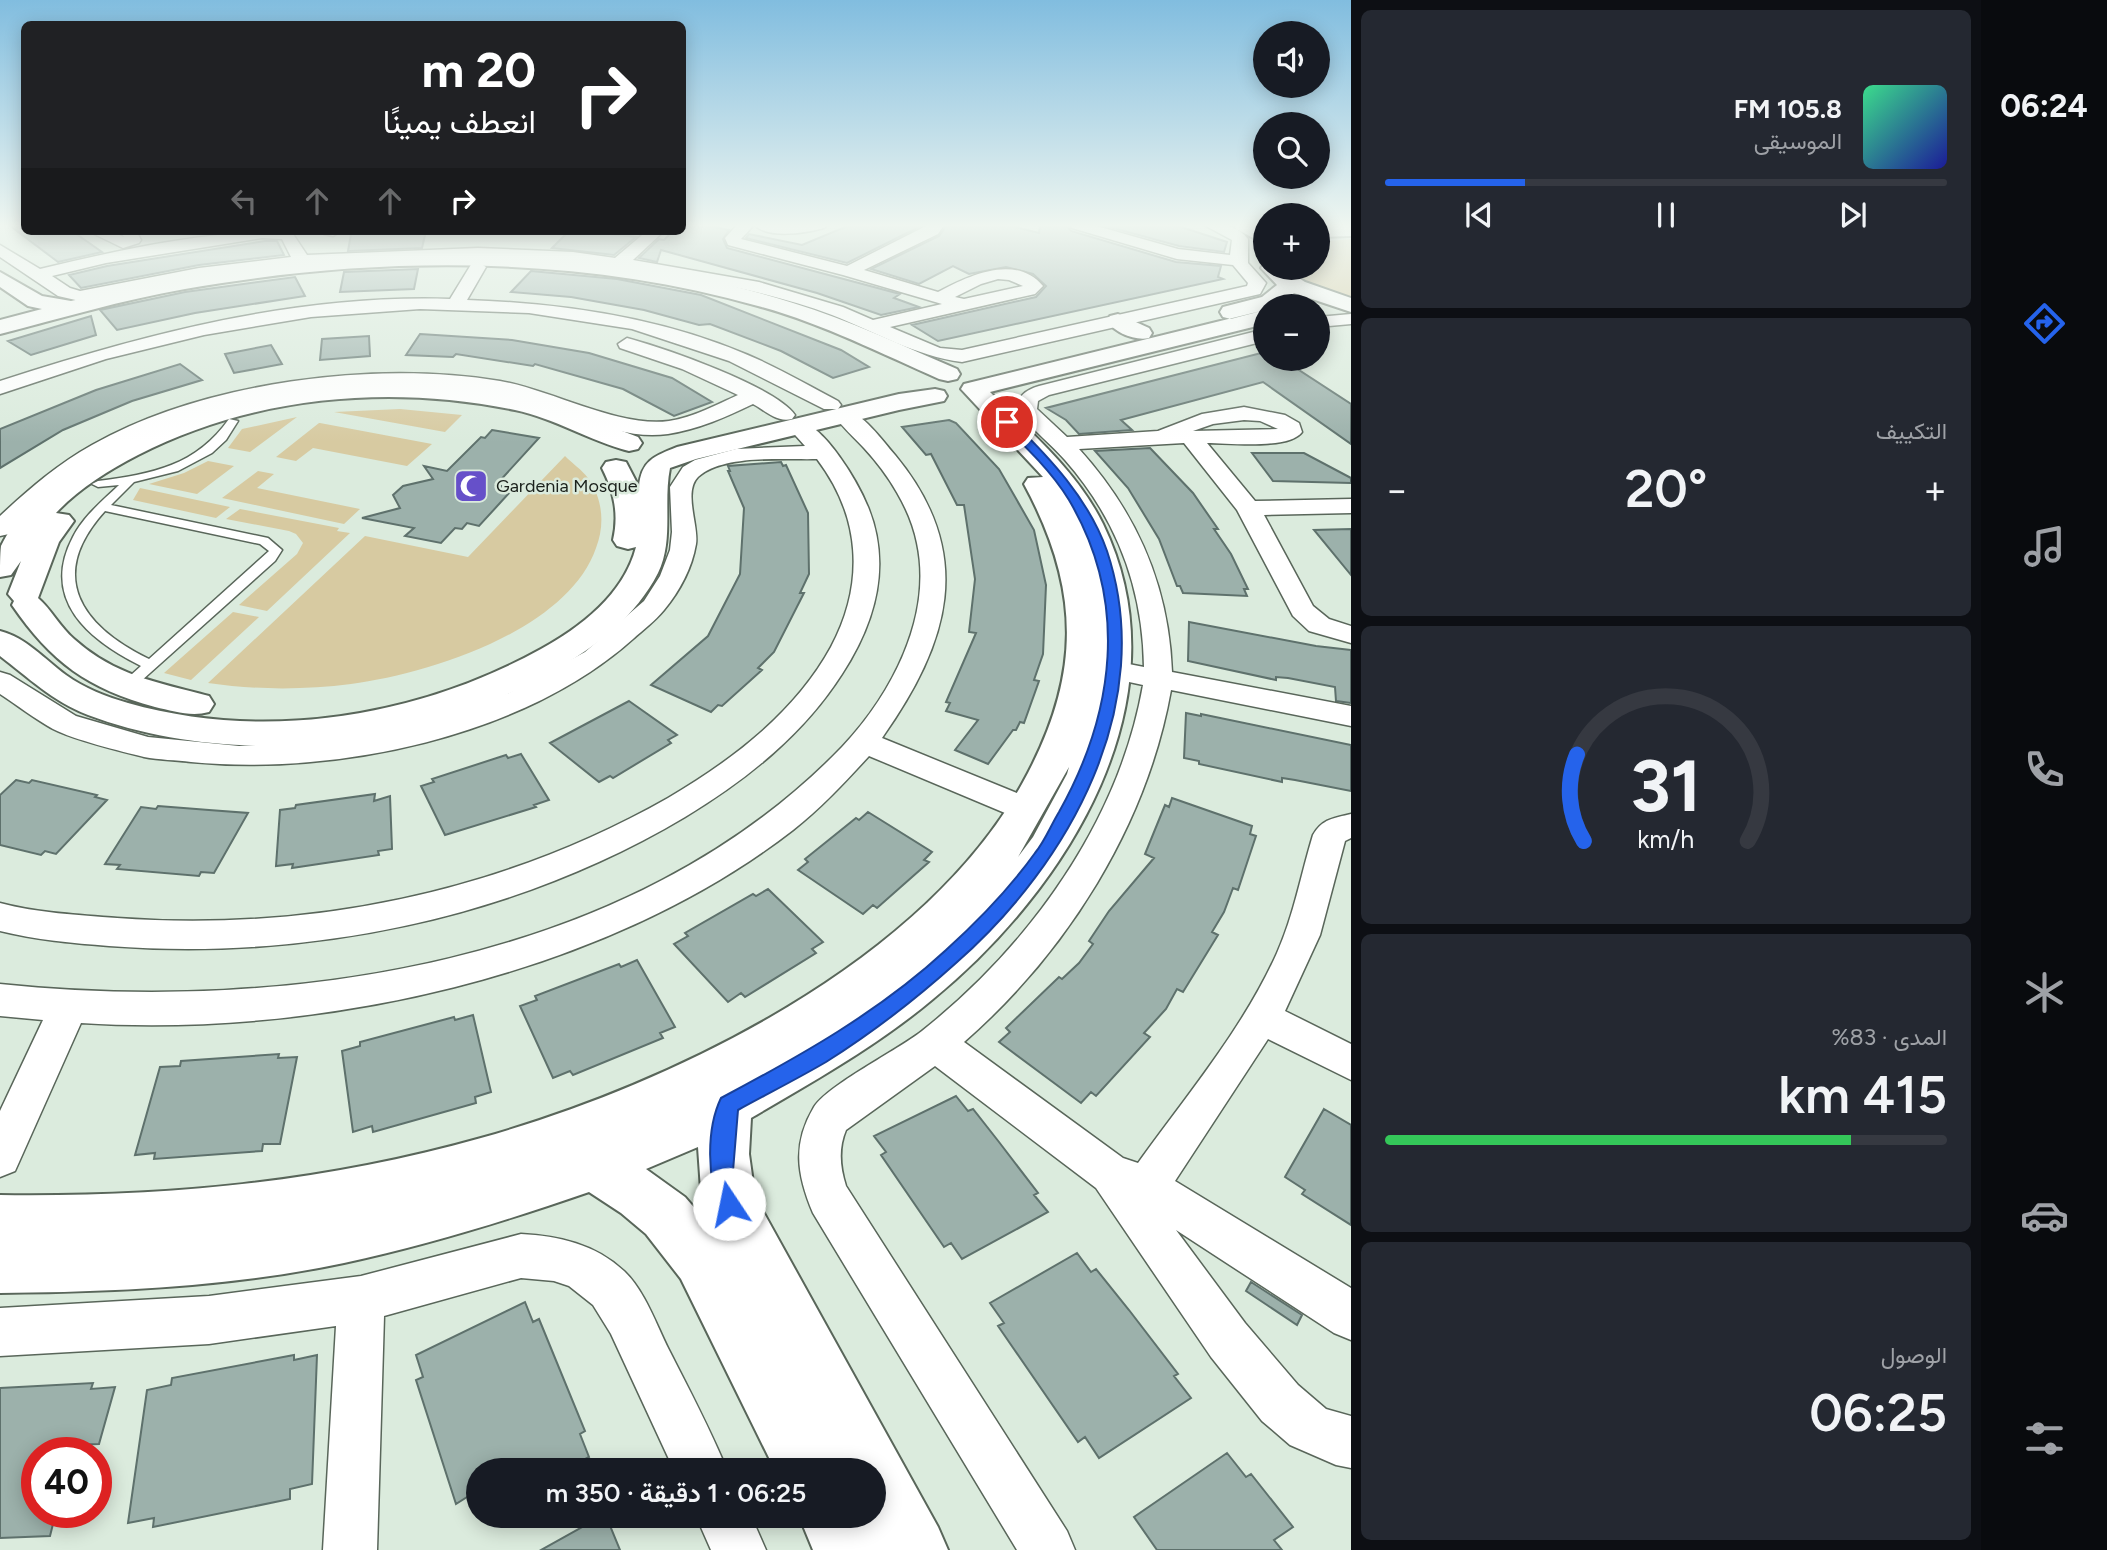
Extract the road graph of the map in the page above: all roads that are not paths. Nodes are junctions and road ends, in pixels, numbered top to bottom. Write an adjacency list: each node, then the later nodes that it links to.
1 (122, 297): 17 (street)
2 (152, 297): 23 (street)
3 (460, 297): 13 (street)
4 (717, 297): 28 (street)
5 (748, 297): 28 (street)
6 (787, 297): 22 (street)
7 (996, 297): 14 (street)
8 (1222, 297): 19 (street)
9 (1277, 297): 24 (street)
10 (1327, 297): 15 (street)
11 (11, 298): 17 (street); 23 (street)
12 (940, 298): 14 (street)
13 (455, 305): 27 (street); 29 (street)
14 (962, 305): 22 (street)
15 (1351, 305): 16 (street)
16 (1330, 306)
17 (75, 307): 23 (street)
18 (1351, 319): 21 (street)
19 (1118, 321): 22 (street); 24 (street)
20 (1253, 321): 26 (street)
21 (1330, 321)
22 (874, 325)
23 (3, 329)
24 (1141, 333): 28 (street)
25 (1253, 337): 26 (street)
26 (1186, 345): 28 (street); 37 (street)
27 (798, 384): 30 (street); 31 (street)
28 (941, 385): 31 (street); 49 (street)
29 (5, 396): 30 (street)
30 (756, 396): 33 (street); 43 (street)
31 (837, 410): 33 (street); 36 (street)
32 (233, 421): 38 (street); 39 (lane); 40 (street)
33 (807, 435): 36 (street); 38 (street); 52 (street); 57 (street)
34 (1163, 437): 35 (street); 35 (street); 37 (street)
35 (1191, 437): 42 (street)
36 (870, 440): 54 (street)
37 (1063, 444): 51 (street)
38 (637, 457): 44 (street); 48 (street); 50 (street)
39 (130, 480): 40 (lane); 40 (lane)
40 (100, 495): 45 (street); 50 (lane); 50 (lane)
41 (1351, 506): 42 (street)
42 (1248, 508): 47 (street)
43 (0, 528)
44 (0, 568)
45 (17, 596): 46 (street); 50 (street)
46 (0, 626)
47 (1351, 635)
48 (0, 641)
49 (1099, 667): 51 (street); 55 (street); 63 (street)
50 (138, 676)
51 (1158, 678): 53 (street); 61 (street)
52 (0, 681)
53 (1351, 716)
54 (865, 743): 55 (street); 59 (street)
55 (1028, 810): 68 (street)
56 (1351, 826): 60 (street)
57 (0, 917)
58 (0, 1000): 59 (street)
59 (68, 1009): 64 (street)
60 (1261, 1017): 62 (street); 66 (street)
61 (936, 1044): 66 (street); 84 (street)
62 (1351, 1063)
63 (728, 1104): 65 (street); 76 (street)
64 (0, 1157)
65 (592, 1165): 68 (street); 75 (street)
66 (1129, 1182): 71 (street); 73 (street)
67 (0, 1221): 68 (street)
68 (317, 1221): 69 (street)
69 (0, 1265)
70 (361, 1299): 72 (street); 74 (street); 80 (street)
71 (1351, 1316)
72 (0, 1332)
73 (1351, 1442)
74 (695, 1458)
75 (802, 1458)
76 (865, 1458)
77 (886, 1497): 83 (street)
78 (729, 1528): 81 (street)
79 (837, 1528): 82 (street)
80 (351, 1550)
81 (739, 1550)
82 (848, 1550)
83 (915, 1550)
84 (1048, 1550)

